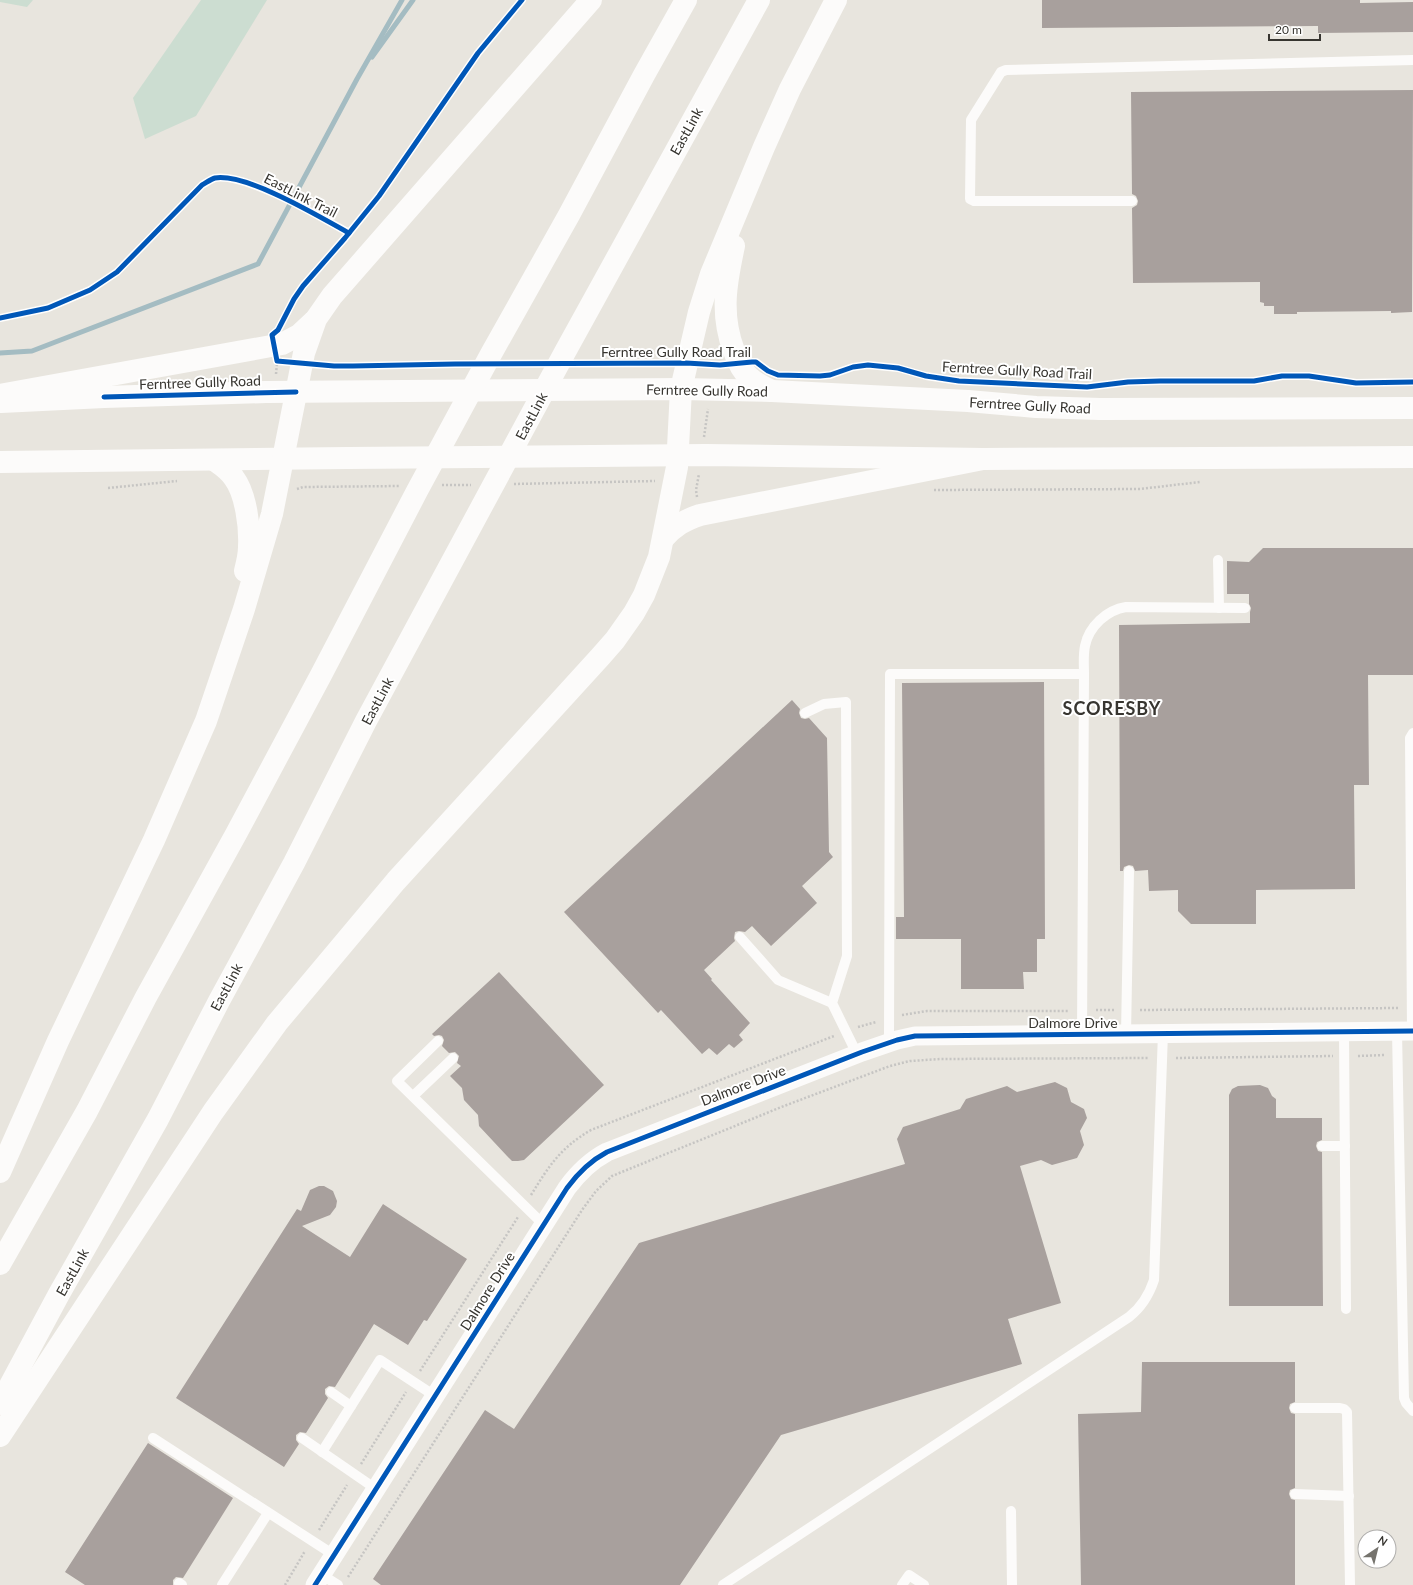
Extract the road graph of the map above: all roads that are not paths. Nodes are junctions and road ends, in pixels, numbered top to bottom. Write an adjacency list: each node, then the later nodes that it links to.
1 (591, 0): 8 (main road)
2 (686, 0): 46 (main road)
3 (759, 0): 50 (main road, EastLink)
4 (836, 0): 6 (main road)
5 (1413, 60): 7 (lane)
6 (744, 196): 9 (main road); 10 (main road)
7 (1132, 201)
8 (316, 319): 11 (main road); 12 (main road)
9 (681, 389): 10 (main road, Ferntree Gully Road); 11 (main road, Ferntree Gully Road); 15 (main road)
10 (772, 391): 14 (main road, Ferntree Gully Road)
11 (296, 392): 13 (main road, Ferntree Gully Road); 17 (main road)
12 (0, 395)
13 (0, 402)
14 (1413, 408)
15 (676, 456): 17 (main road); 18 (main road); 21 (main road)
16 (1413, 457): 18 (main road)
17 (282, 459): 19 (main road); 25 (main road)
18 (983, 459): 21 (main road)
19 (214, 460): 20 (main road); 25 (main road)
20 (0, 462)
21 (664, 539): 54 (main road)
22 (1218, 560): 23 (lane)
23 (1219, 608): 24 (lane); 26 (lane)
24 (1245, 608)
25 (224, 664): 44 (main road)
26 (1084, 674): 35 (lane); 38 (lane)
27 (805, 714): 31 (lane)
28 (1413, 733): 32 (lane)
29 (1129, 870): 36 (lane)
30 (740, 937): 31 (lane)
31 (832, 1003): 39 (lane)
32 (1408, 1031): 33 (street, Dalmore Drive); 53 (lane)
33 (1344, 1032): 34 (street, Dalmore Drive); 43 (lane)
34 (1163, 1033): 36 (street, Dalmore Drive); 67 (lane)
35 (1082, 1034): 36 (street, Dalmore Drive); 38 (street, Dalmore Drive)
36 (1126, 1034)
37 (438, 1041): 41 (lane)
38 (889, 1042): 39 (street, Dalmore Drive)
39 (857, 1054): 45 (street, Dalmore Drive)
40 (453, 1058): 41 (lane)
41 (413, 1096): 45 (lane)
42 (1322, 1146): 43 (lane)
43 (1345, 1146): 47 (lane)
44 (0, 1172)
45 (544, 1225): 49 (street, Dalmore Drive)
46 (0, 1264)
47 (1346, 1309)
48 (331, 1392): 51 (lane)
49 (435, 1396): 51 (lane); 58 (street, Dalmore Drive)
50 (0, 1404)
51 (351, 1406): 57 (lane)
52 (1295, 1408): 60 (lane)
53 (1413, 1411)
54 (0, 1436)
55 (153, 1438): 62 (lane)
56 (302, 1438): 57 (lane)
57 (322, 1452): 58 (lane)
58 (376, 1489): 63 (street, Dalmore Drive)
59 (1295, 1494): 60 (lane)
60 (1349, 1496): 71 (lane)
61 (1011, 1511): 70 (lane)
62 (268, 1512): 63 (lane); 65 (lane)
63 (334, 1555): 64 (street, Dalmore Drive)
64 (318, 1580): 66 (lane)
65 (222, 1585)
66 (338, 1585)
67 (723, 1585)
68 (902, 1585): 69 (lane)
69 (924, 1585)
70 (1012, 1585)
71 (1350, 1585)

